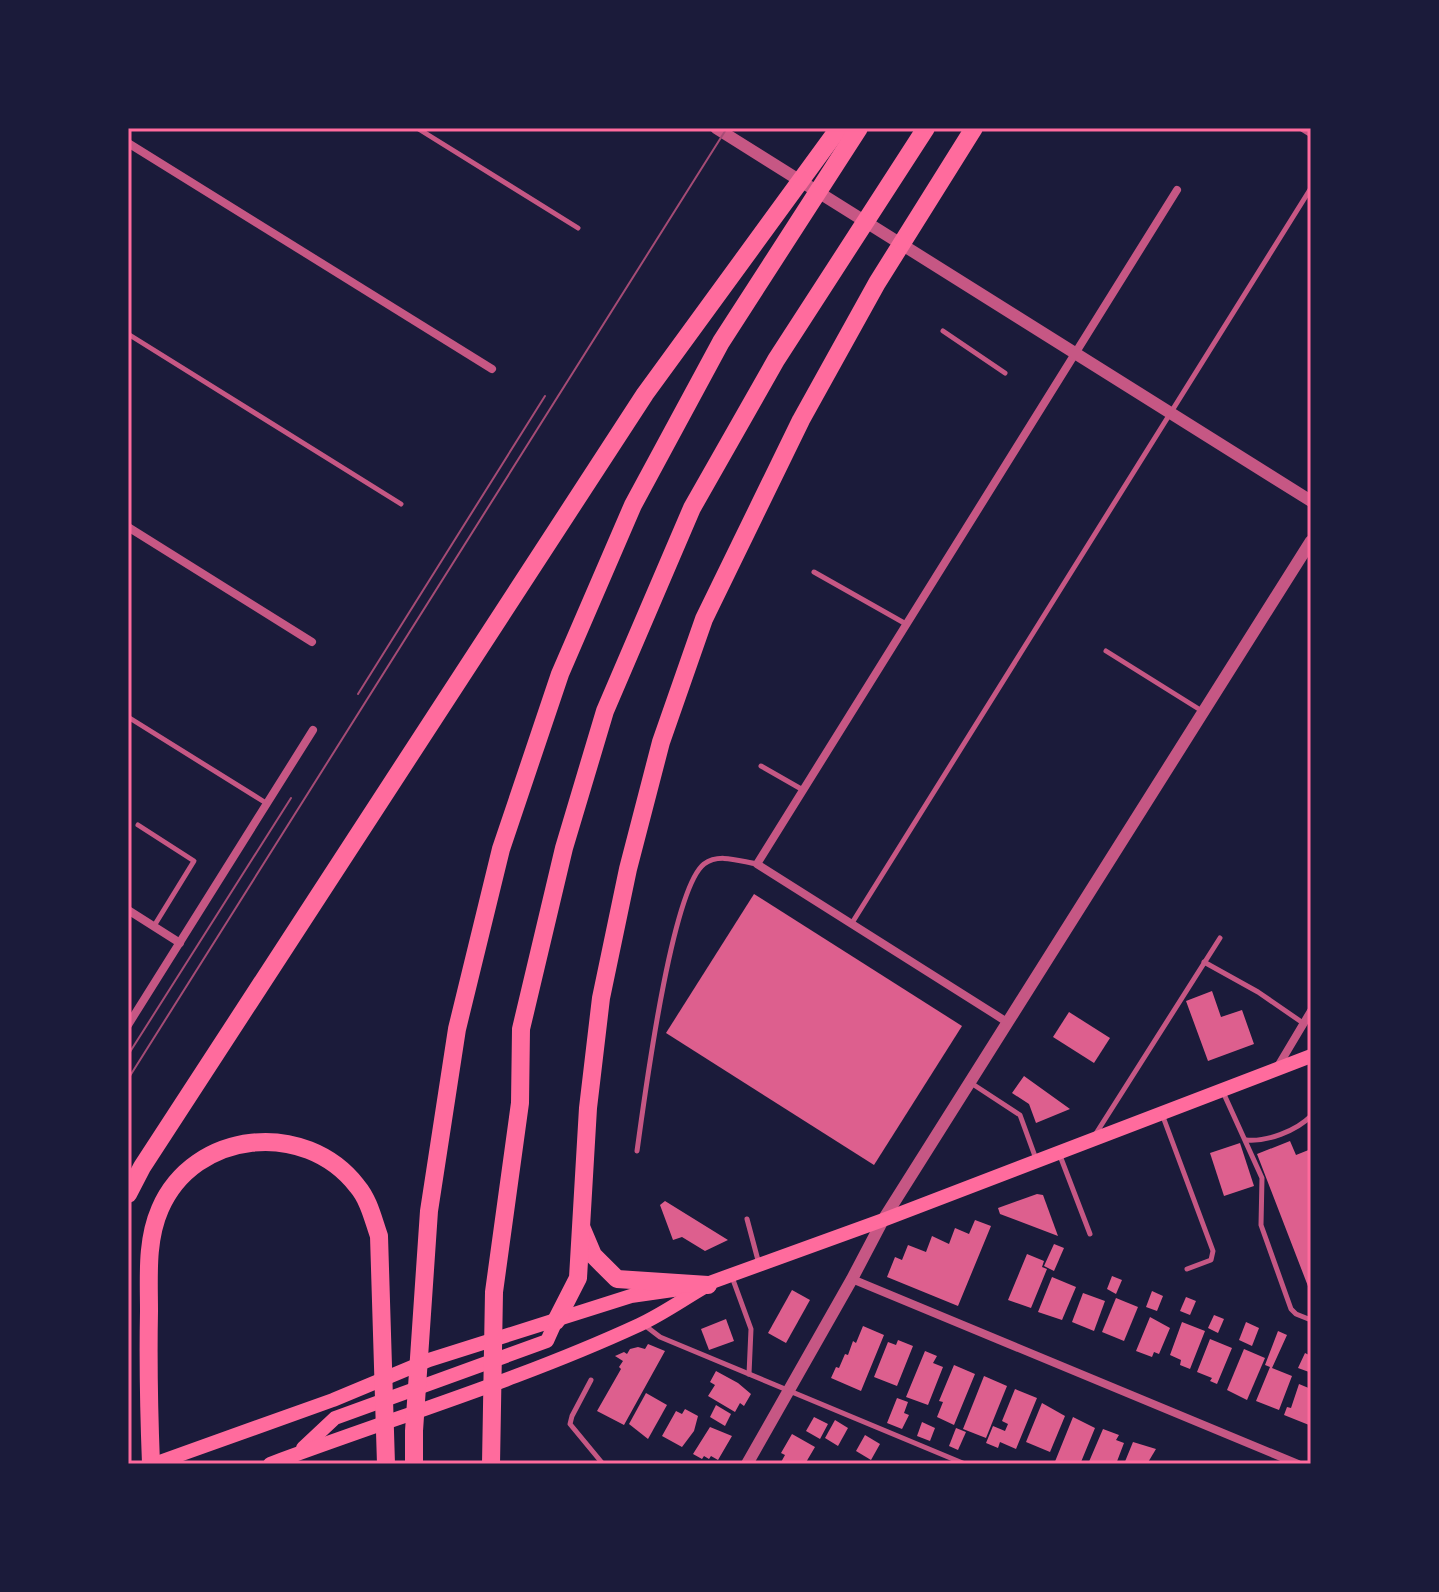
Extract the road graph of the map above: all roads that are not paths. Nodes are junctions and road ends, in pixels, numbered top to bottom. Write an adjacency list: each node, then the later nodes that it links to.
1 (417, 128): 11 (lane)
2 (716, 128): 14 (street)
3 (926, 128): 76 (highway)
4 (974, 128): 58 (highway)
5 (1303, 128): 7 (street)
6 (847, 131): 55 (highway); 75 (highway)
7 (1311, 133)
8 (128, 143): 15 (street)
9 (1311, 188): 17 (lane)
10 (1177, 190): 14 (street)
11 (578, 228)
12 (943, 331): 16 (lane)
13 (128, 334): 19 (lane)
14 (1076, 353): 17 (street); 23 (street)
15 (492, 369)
16 (1005, 373)
17 (1170, 414): 18 (street); 35 (lane)
18 (1311, 501)
19 (401, 504)
20 (128, 527): 24 (street)
21 (1311, 541): 26 (street)
22 (814, 572): 23 (lane)
23 (906, 624): 30 (street)
24 (312, 642)
25 (1106, 651): 26 (lane)
26 (1203, 712): 41 (street)
27 (128, 717): 31 (lane)
28 (313, 730): 31 (street)
29 (761, 766): 30 (lane)
30 (803, 790): 33 (street)
31 (267, 803): 38 (street)
32 (138, 825): 36 (lane)
33 (757, 864): 35 (street); 52 (lane)
34 (128, 910): 36 (street)
35 (851, 924): 41 (street)
36 (154, 927): 38 (street)
37 (1220, 938): 39 (lane)
38 (180, 943): 43 (street)
39 (1204, 962): 42 (lane); 50 (lane)
40 (1311, 1011): 42 (street)
41 (1007, 1022): 46 (street)
42 (1303, 1023): 45 (street)
43 (128, 1025)
44 (1310, 1059): 45 (main road)
45 (1277, 1069): 47 (main road)
46 (970, 1082): 54 (lane); 57 (street)
47 (1223, 1091): 48 (main road); 51 (lane)
48 (1162, 1113): 50 (main road); 61 (lane)
49 (1311, 1116): 51 (lane)
50 (1093, 1139): 53 (main road)
51 (1246, 1139): 65 (lane)
52 (637, 1151)
53 (1059, 1152): 54 (main road); 59 (lane)
54 (1037, 1160): 57 (main road)
55 (128, 1194)
56 (747, 1219): 60 (lane)
57 (883, 1220): 60 (main road); 63 (street)
58 (580, 1225): 64 (highway); 66 (highway)
59 (1090, 1234)
60 (759, 1265): 62 (main road)
61 (1187, 1269)
62 (732, 1276): 64 (main road); 68 (lane)
63 (852, 1279): 70 (street); 80 (street)
64 (708, 1285): 66 (main road); 67 (main road)
65 (1311, 1320)
66 (556, 1321): 71 (main road); 72 (main road)
67 (642, 1324): 68 (lane); 71 (main road)
68 (749, 1374): 70 (lane)
69 (591, 1380): 77 (lane)
70 (788, 1392): 78 (street); 79 (lane)
71 (297, 1454): 73 (main road)
72 (153, 1464): 74 (highway)
73 (270, 1464)
74 (386, 1464)
75 (414, 1464)
76 (491, 1464)
77 (603, 1464)
78 (747, 1464)
79 (965, 1464)
80 (1298, 1464)

